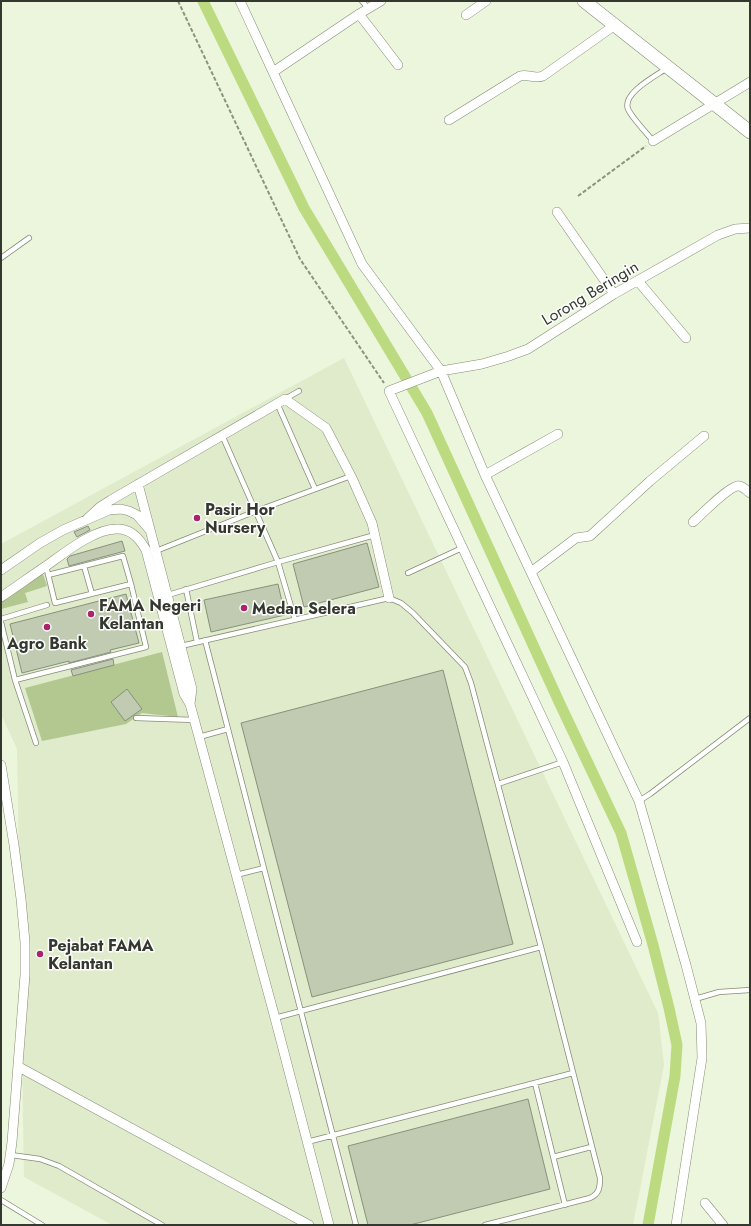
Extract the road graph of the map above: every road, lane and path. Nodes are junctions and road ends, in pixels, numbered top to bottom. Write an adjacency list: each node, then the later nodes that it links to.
1 (178, 1): 27 (path)
2 (240, 1): 12 (street)
3 (381, 1): 6 (street)
4 (486, 1): 8 (street)
5 (584, 1): 9 (main road)
6 (365, 4): 7 (street)
7 (359, 14): 10 (street); 12 (street)
8 (466, 15)
9 (615, 25): 11 (main road); 15 (street)
10 (398, 64)
11 (668, 68): 14 (main road); 17 (lane)
12 (273, 72): 26 (street)
13 (750, 82): 14 (street)
14 (713, 103): 16 (main road); 17 (street)
15 (449, 120)
16 (750, 132)
17 (653, 141): 18 (path)
18 (578, 196)
19 (557, 212): 24 (street)
20 (750, 228): 23 (street, Lorong Beringin)
21 (29, 238): 22 (lane)
22 (1, 258)
23 (638, 281): 24 (street, Lorong Beringin); 25 (street)
24 (614, 294): 26 (street, Lorong Beringin)
25 (686, 338)
26 (441, 371): 27 (street, Lorong Beringin); 33 (street)
27 (391, 390): 43 (street)
28 (299, 391): 29 (lane)
29 (281, 401): 31 (street); 34 (street); 36 (lane)
30 (558, 434): 33 (street)
31 (222, 435): 35 (street); 38 (lane)
32 (704, 436): 49 (street)
33 (485, 475): 49 (street)
34 (351, 476): 36 (lane); 42 (street)
35 (138, 484): 39 (street); 41 (street)
36 (315, 489): 38 (lane)
37 (750, 493): 40 (street)
38 (256, 511): 44 (lane); 45 (lane)
39 (87, 519): 41 (street); 47 (street)
40 (693, 522)
41 (151, 531): 44 (street)
42 (375, 535): 45 (lane); 56 (street)
43 (462, 548): 50 (lane); 72 (street)
44 (156, 551): 54 (street)
45 (278, 562): 52 (lane); 59 (lane)
46 (84, 566): 48 (lane); 51 (lane); 53 (lane)
47 (1, 570)
48 (47, 570): 53 (lane); 55 (street); 65 (street)
49 (531, 572): 75 (street)
50 (408, 573)
51 (131, 584): 53 (lane); 64 (lane)
52 (186, 589): 54 (lane); 62 (lane)
53 (92, 594)
54 (168, 595): 63 (street)
55 (1, 597)
56 (389, 598): 59 (lane); 74 (lane)
57 (47, 605): 58 (lane)
58 (1, 619)
59 (295, 620): 61 (lane)
60 (1, 622): 64 (lane)
61 (205, 640): 62 (lane); 69 (lane)
62 (197, 642): 63 (lane)
63 (181, 646): 65 (street)
64 (16, 680): 71 (lane)
65 (190, 704): 68 (street)
66 (136, 718): 68 (lane)
67 (750, 718): 75 (lane)
68 (195, 720): 70 (street)
69 (228, 729): 70 (lane); 76 (lane)
70 (199, 737): 77 (street)
71 (36, 743)
72 (563, 762): 74 (lane); 78 (street)
73 (1, 765): 84 (street)
74 (498, 784): 79 (lane)
75 (639, 801): 81 (street)
76 (264, 868): 77 (lane); 82 (lane)
77 (236, 875): 83 (street)
78 (637, 942)
79 (541, 947): 82 (lane); 85 (lane)
80 (750, 990): 81 (lane)
81 (695, 999): 102 (street)
82 (300, 1011): 83 (lane); 87 (lane)
83 (275, 1018): 88 (street)
84 (19, 1067): 90 (street); 98 (street)
85 (572, 1073): 86 (lane); 89 (lane)
86 (535, 1083): 87 (lane); 91 (lane)
87 (332, 1135): 88 (lane); 100 (lane)
88 (306, 1142): 99 (street)
89 (592, 1147): 91 (lane); 95 (lane)
90 (11, 1155): 92 (street); 97 (lane)
91 (553, 1157): 95 (lane)
92 (1, 1188)
93 (1, 1200): 96 (lane)
94 (705, 1203): 103 (street)
95 (565, 1205): 101 (lane)
96 (42, 1225)
97 (162, 1225)
98 (309, 1225)
99 (329, 1225)
100 (356, 1225)
101 (485, 1225)
102 (676, 1225)
103 (723, 1225)

